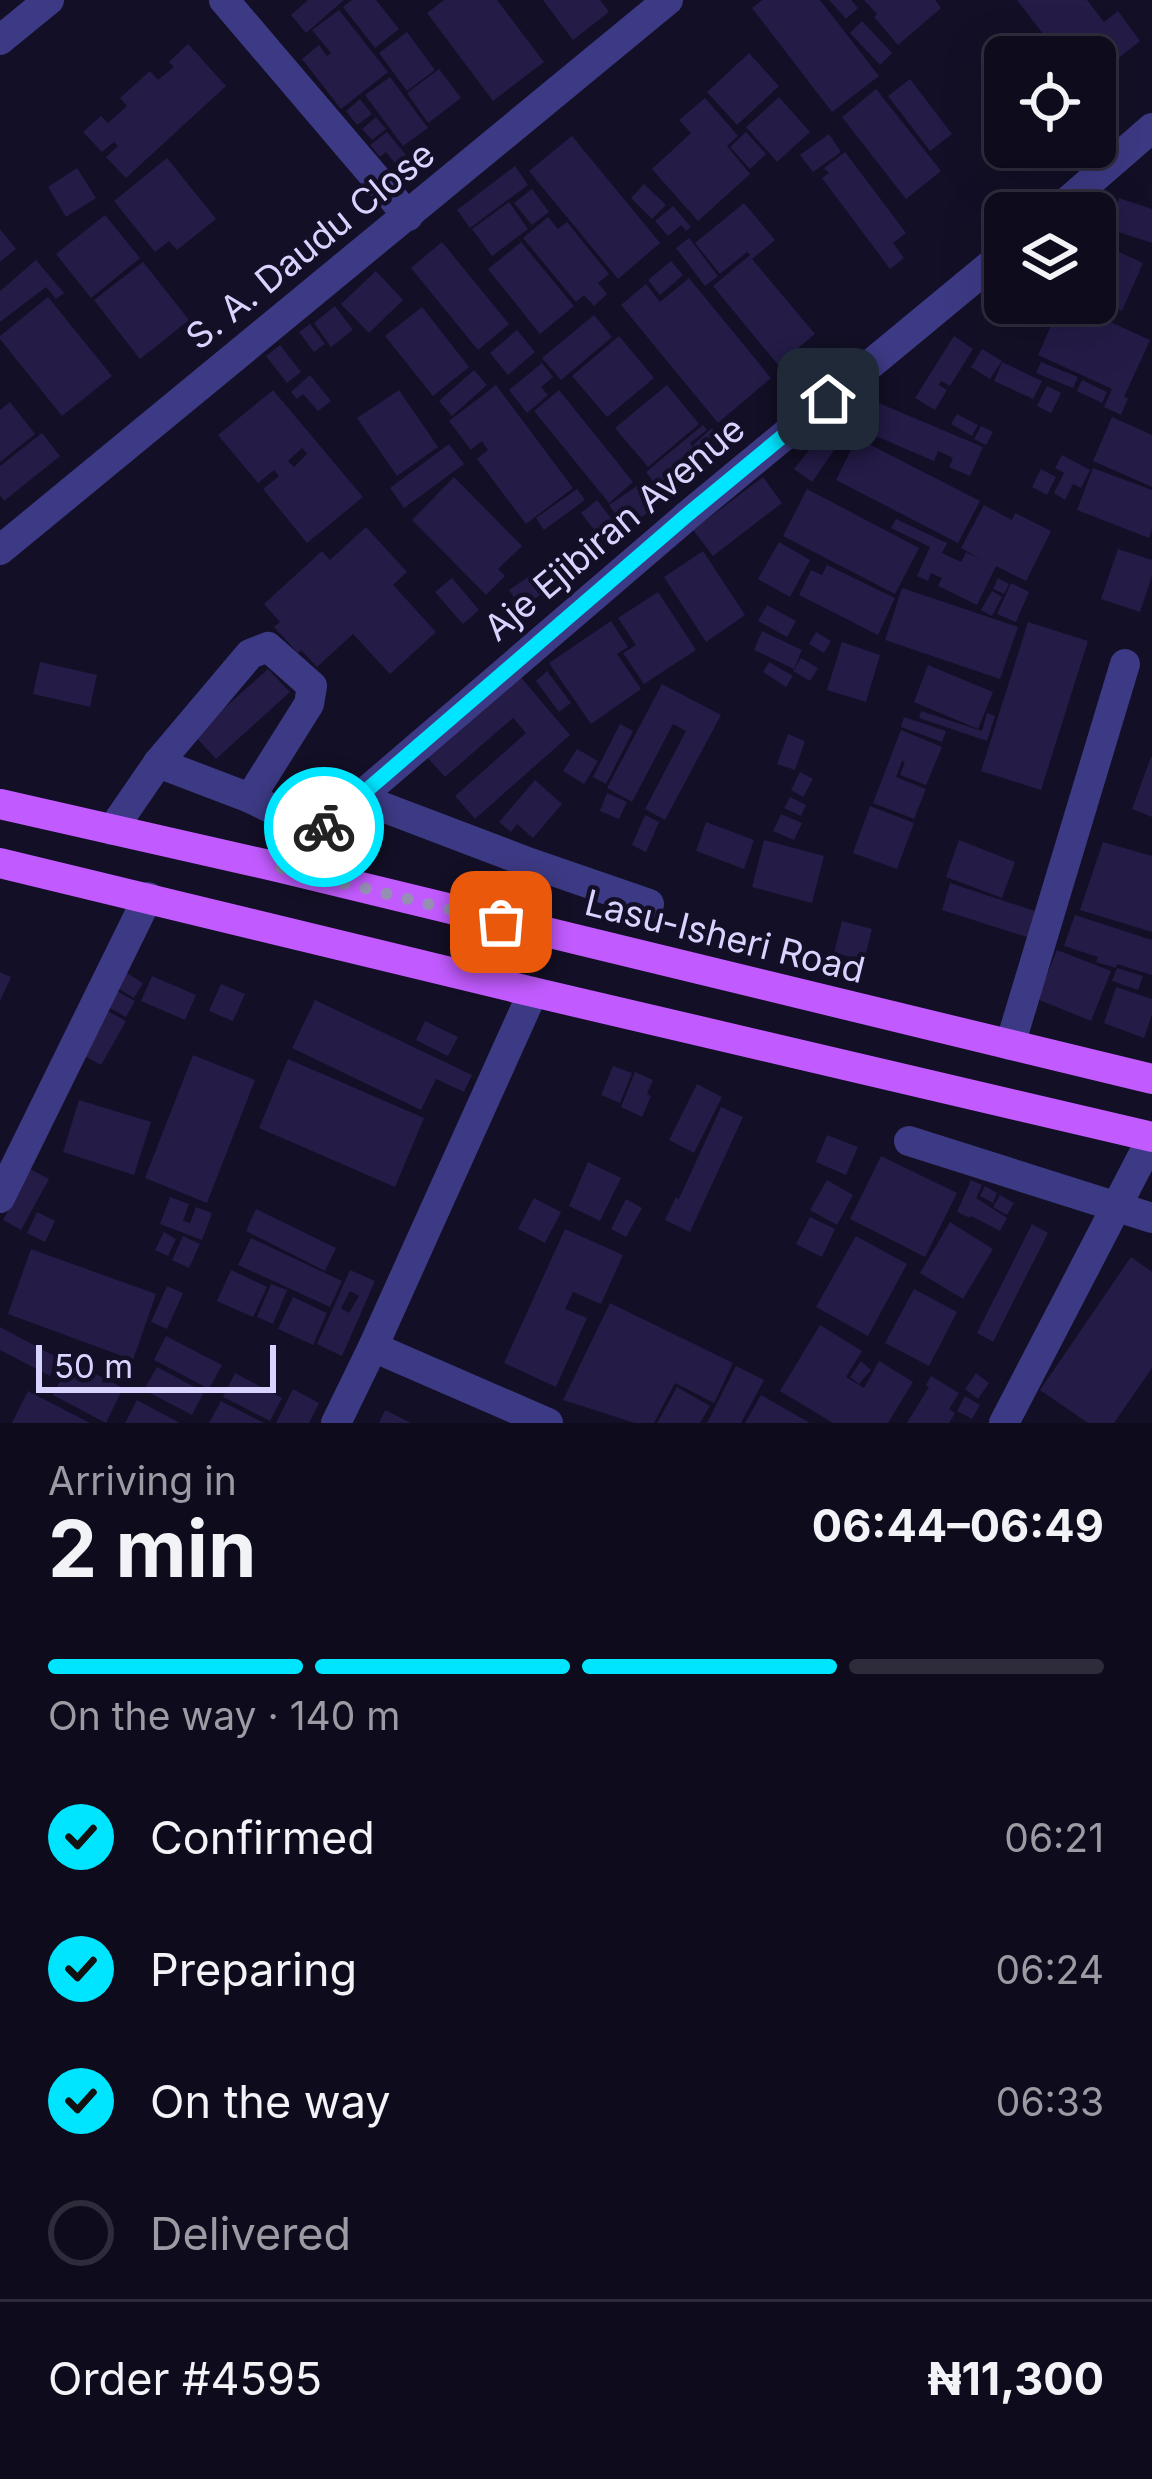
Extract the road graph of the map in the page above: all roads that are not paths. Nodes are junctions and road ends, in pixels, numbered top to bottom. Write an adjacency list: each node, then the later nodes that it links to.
1 (49, 0): 4 (street)
2 (224, 0): 7 (street)
3 (668, 0): 7 (street, S. A. Daudu Close)
4 (0, 40)
5 (1152, 128): 6 (street)
6 (1078, 192)
7 (408, 216): 9 (street, S. A. Daudu Close)
8 (984, 270): 12 (street, Aje Ejibiran Avenue)
9 (0, 550)
10 (1125, 664): 22 (street)
11 (158, 763): 13 (street); 13 (street); 15 (street)
12 (359, 797): 16 (street, Aje Ejibiran Avenue); 20 (street)
13 (250, 798): 16 (street)
14 (0, 804): 15 (main road, Lasu-Isheri Road)
15 (112, 830): 18 (main road, Lasu-Isheri Road)
16 (319, 832): 18 (street, Aje Ejibiran Avenue)
17 (0, 863): 19 (main road)
18 (278, 867): 22 (main road, Lasu-Isheri Road)
19 (148, 897): 21 (main road); 26 (street)
20 (649, 904)
21 (532, 992): 24 (main road); 29 (street)
22 (1010, 1046): 23 (main road, Lasu-Isheri Road)
23 (1152, 1079)
24 (1152, 1137): 27 (street)
25 (909, 1141): 27 (street)
26 (0, 1198)
27 (1118, 1205): 28 (street); 32 (street)
28 (1152, 1218)
29 (374, 1347): 30 (street); 31 (street)
30 (336, 1423)
31 (548, 1423)
32 (1004, 1423)

